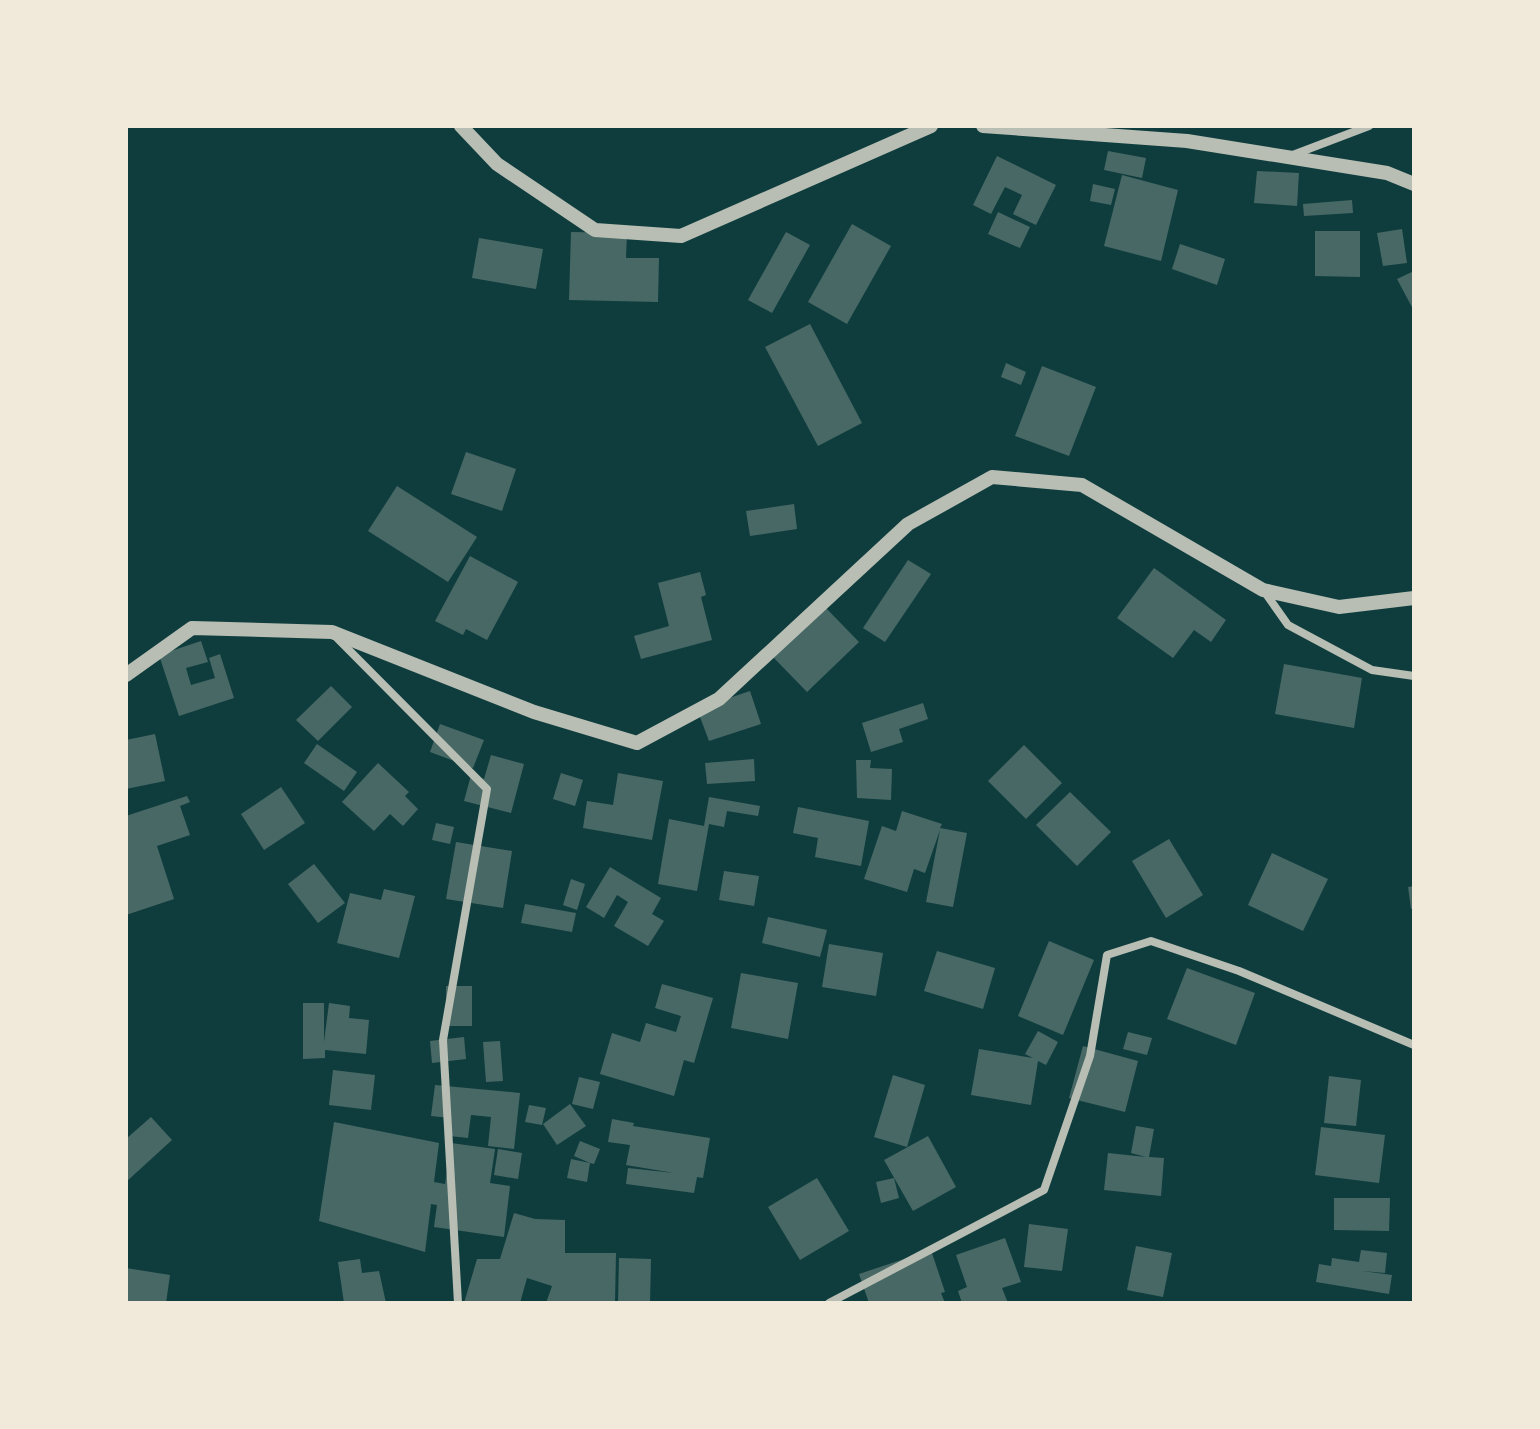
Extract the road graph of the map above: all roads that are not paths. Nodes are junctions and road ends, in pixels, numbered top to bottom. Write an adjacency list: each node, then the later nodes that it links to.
1 (461, 126): 2 (street)
2 (931, 126)
3 (983, 126): 5 (street)
4 (1369, 126): 5 (street)
5 (1289, 156): 6 (street)
6 (1414, 184)
7 (1263, 590): 8 (street); 9 (street); 11 (street)
8 (1414, 598)
9 (332, 632): 10 (street); 13 (street)
10 (126, 675)
11 (1414, 676)
12 (1414, 1045): 14 (street)
13 (458, 1303)
14 (829, 1303)

